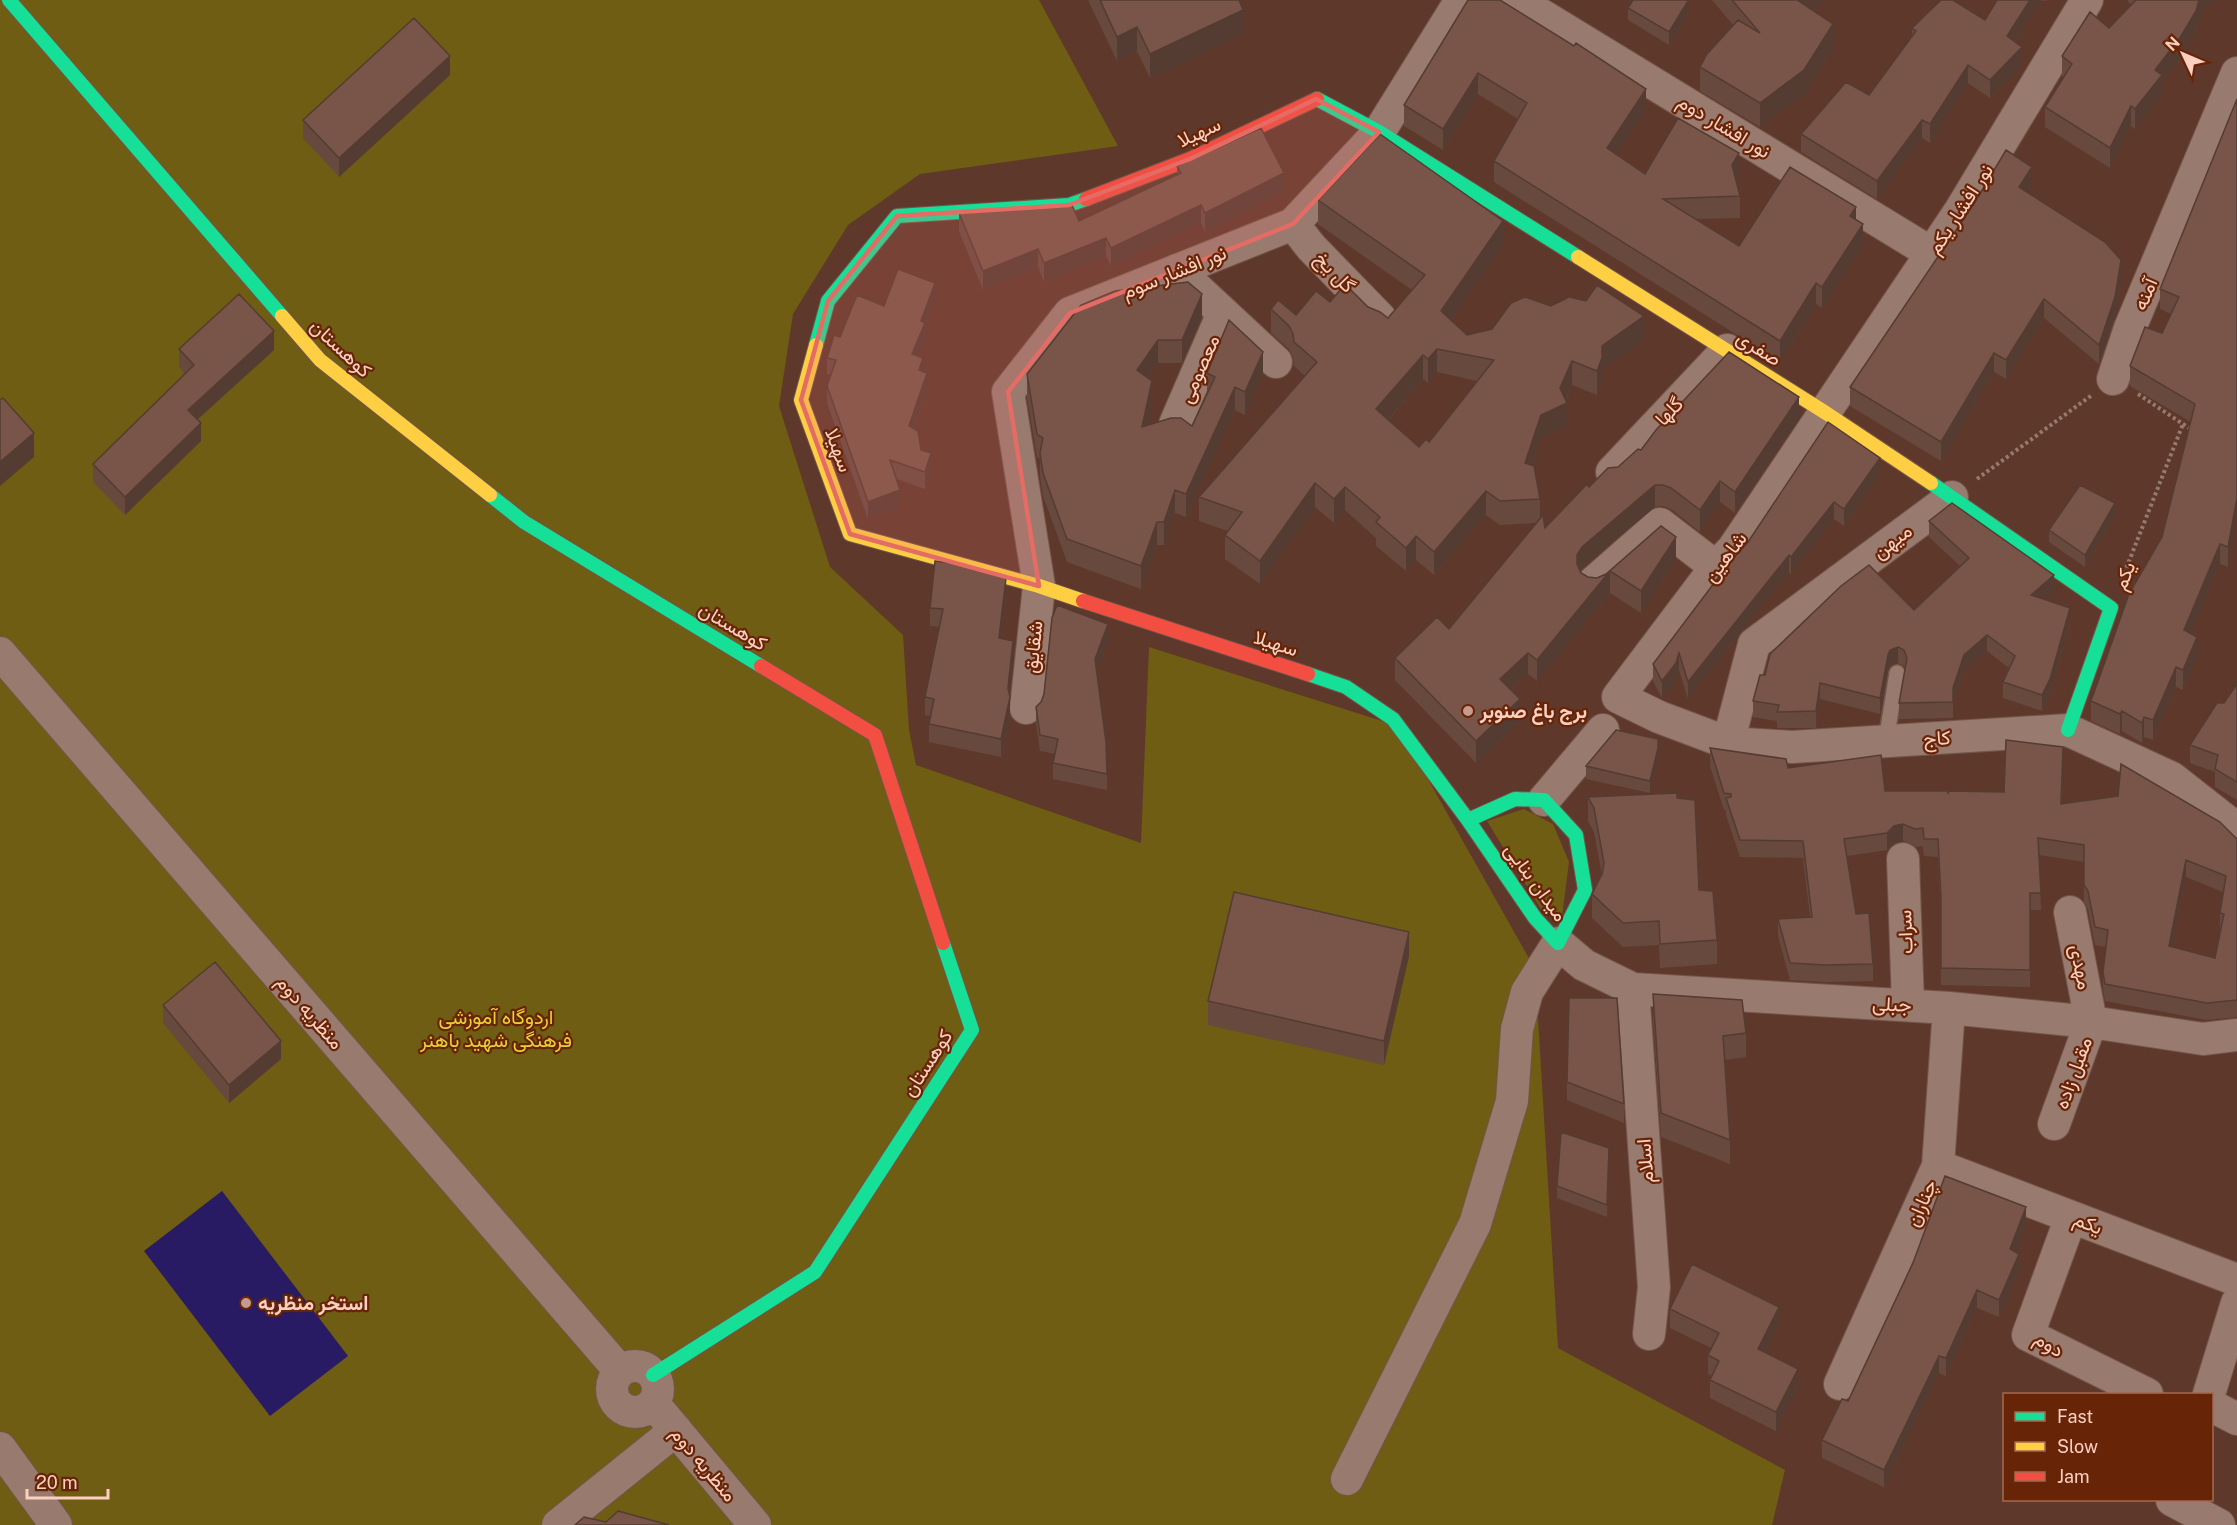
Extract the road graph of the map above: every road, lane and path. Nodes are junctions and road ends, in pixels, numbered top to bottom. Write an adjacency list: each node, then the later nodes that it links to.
1 (9, 0): 52 (street, کوهستان)
2 (1461, 0): 6 (street, نور افشار سوم)
3 (1517, 0): 8 (street, نور افشار دوم)
4 (2087, 0): 8 (street, نور افشار یکم)
5 (2237, 73): 14 (street, آمنه)
6 (1379, 132): 7 (street, نور افشار سوم); 12 (street, صفری); 23 (street, سهیلا)
7 (1293, 224): 9 (street, نور افشار سوم); 11 (street, گل یخ)
8 (1931, 253): 15 (street, نور افشار یکم)
9 (1177, 270): 10 (street, معصومی); 23 (street, نور افشار سوم)
10 (1223, 314): 13 (street, معصومی); 16 (street, معصومی)
11 (1380, 318)
12 (1727, 350): 15 (street, صفری); 19 (street, گلها)
13 (1275, 362)
14 (2113, 379): 17 (path); 20 (path)
15 (1826, 413): 20 (street, صفری); 21 (street, شاهین)
16 (1175, 424)
17 (2183, 424): 18 (path); 24 (path, یکم)
18 (2201, 436)
19 (1611, 472)
20 (1952, 497): 24 (street, صفری); 32 (street, میهن)
21 (1716, 567): 22 (street); 27 (street, شاهین)
22 (1594, 582)
23 (1039, 586): 28 (street, شقایق); 34 (street, سهیلا)
24 (2111, 608): 30 (street, یکم)
25 (0, 653): 50 (street, منظریه دوم)
26 (1898, 673): 31 (lane)
27 (1618, 697): 32 (street, کاج)
28 (1026, 708)
29 (1603, 730): 33 (street)
30 (2068, 730): 31 (street, کاج); 35 (street, کاج)
31 (1886, 741): 32 (street, کاج)
32 (1728, 743)
33 (1544, 800): 34 (street); 38 (street, میدان بنایی)
34 (1468, 820): 38 (street, میدان بنایی)
35 (2237, 829)
36 (1903, 858): 40 (street, سراب)
37 (2070, 912): 42 (street, مهدی)
38 (1558, 943): 39 (street, جبلی); 59 (street)
39 (1632, 989): 40 (street, جبلی); 49 (street, اسلام)
40 (1908, 1005): 41 (street, جبلی)
41 (1949, 1008): 42 (street, جبلی); 45 (street, چناران)
42 (2091, 1022): 43 (street, جبلی); 44 (street, مقبل زاده)
43 (2237, 1035)
44 (2054, 1124)
45 (1938, 1166): 46 (street, یکم); 51 (street, چناران)
46 (2072, 1217): 47 (street, یکم); 53 (street, دوم)
47 (2237, 1280)
48 (2237, 1304): 54 (street)
49 (1649, 1334)
50 (620, 1371): 52 (street); 52 (street)
51 (1840, 1384)
52 (653, 1389): 57 (street, منظریه دوم)
53 (2143, 1393)
54 (2210, 1393)
55 (2213, 1407): 56 (street)
56 (2237, 1419)
57 (676, 1430): 62 (street); 63 (street, منظریه دوم)
58 (0, 1449): 61 (street)
59 (1347, 1479)
60 (2175, 1507): 64 (street)
61 (57, 1525)
62 (558, 1525)
63 (754, 1525)
64 (2219, 1525)

